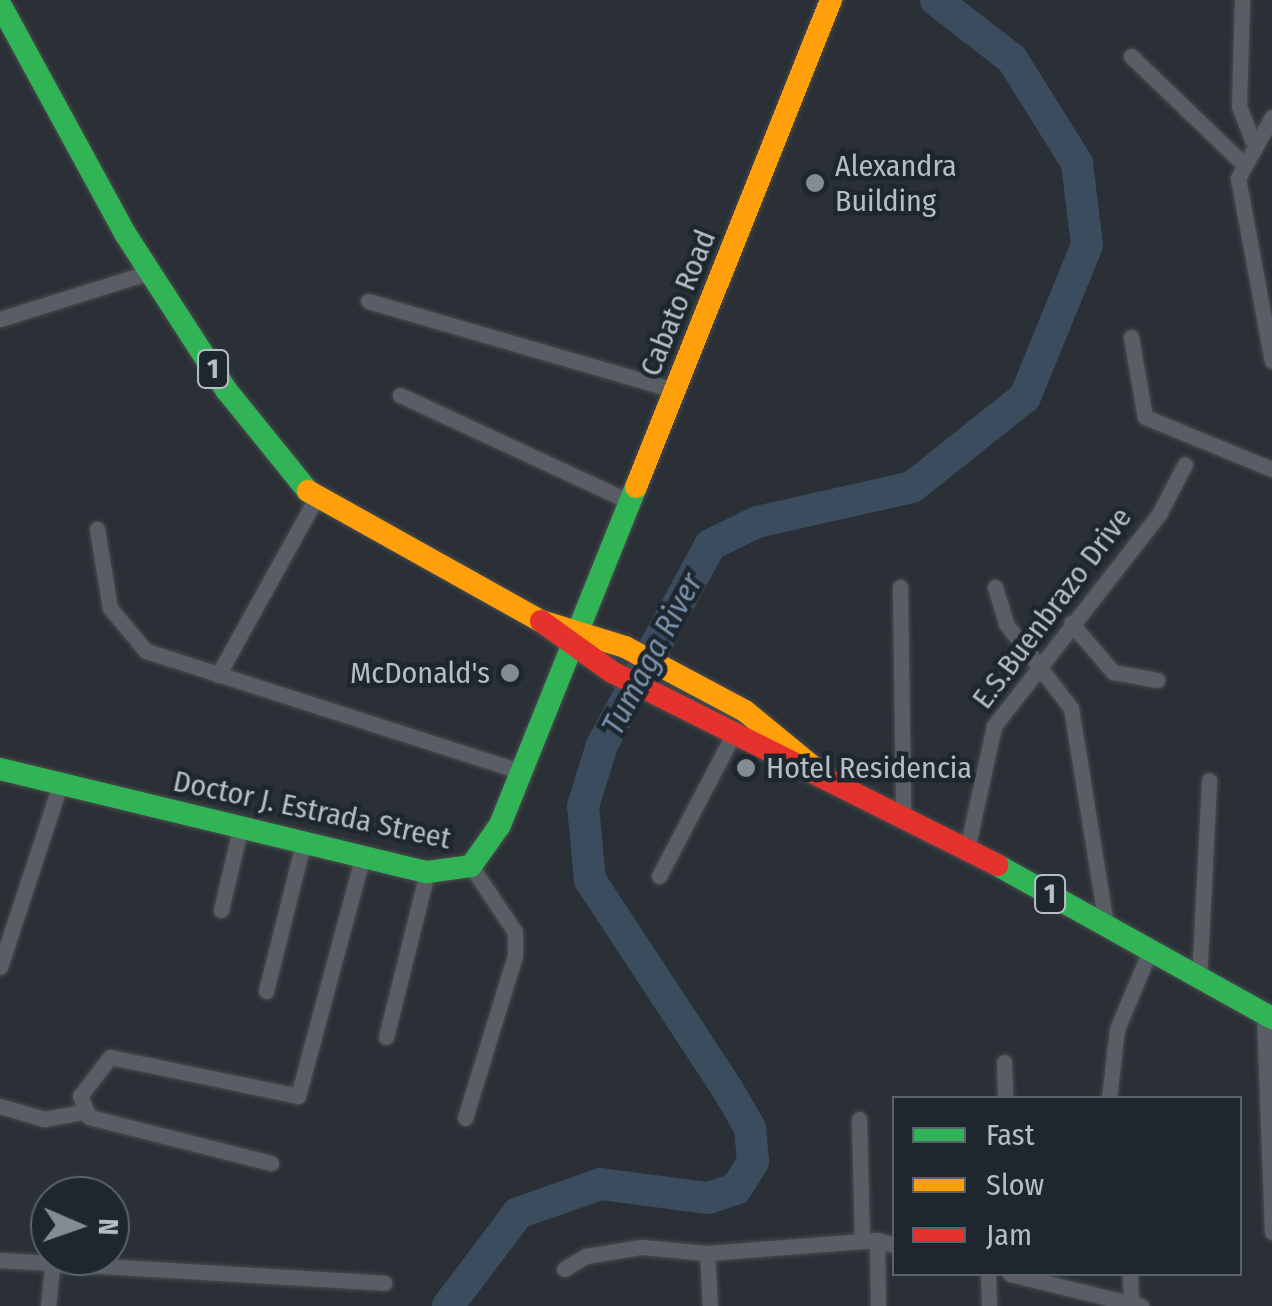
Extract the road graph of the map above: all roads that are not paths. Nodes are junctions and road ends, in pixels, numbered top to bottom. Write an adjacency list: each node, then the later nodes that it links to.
1 (832, 0): 14 (main road, Cabato Road)
2 (1242, 0): 6 (street)
3 (0, 4): 8 (main road, 1)
4 (1132, 56): 7 (street)
5 (1272, 117): 6 (street)
6 (1252, 140): 7 (street)
7 (1241, 162): 11 (street)
8 (150, 272): 10 (street); 18 (main road, 1)
9 (368, 301): 14 (street)
10 (0, 319)
11 (1270, 336): 13 (street)
12 (1131, 337): 17 (street)
13 (1272, 360)
14 (675, 390): 19 (main road, Cabato Road)
15 (400, 396): 19 (street)
16 (1185, 464): 23 (street, E.S.Buenbrazo Drive)
17 (1272, 469)
18 (315, 500): 24 (main road, 1); 26 (street)
19 (631, 502): 24 (main road, Cabato Road)
20 (98, 529): 26 (street)
21 (900, 587): 34 (street)
22 (994, 587): 25 (street)
23 (1071, 623): 25 (street, E.S.Buenbrazo Drive); 27 (street)
24 (576, 639): 28 (main road, 1); 30 (main road, Doctor J. Estrada Street); 31 (main road, 1)
25 (1044, 664): 37 (street, E.S.Buenbrazo Drive); 43 (street)
26 (218, 675): 30 (street)
27 (1157, 680)
28 (732, 738): 31 (main road, 1); 41 (street)
29 (0, 769): 33 (main road, Doctor J. Estrada Street)
30 (522, 772): 39 (main road, Doctor J. Estrada Street)
31 (824, 776): 34 (main road, 1)
32 (1208, 780): 46 (street)
33 (60, 784): 35 (main road, Doctor J. Estrada Street); 45 (street)
34 (904, 813): 37 (main road, 1)
35 (240, 829): 36 (main road, Doctor J. Estrada Street); 42 (street)
36 (303, 844): 38 (main road, Doctor J. Estrada Street); 47 (street)
37 (967, 849): 43 (main road, 1)
38 (362, 858): 40 (main road, Doctor J. Estrada Street); 54 (street)
39 (471, 866): 40 (main road, Doctor J. Estrada Street); 55 (street)
40 (427, 872): 49 (street)
41 (659, 876)
42 (221, 910)
43 (1106, 927): 44 (main road, 1)
44 (1149, 953): 46 (main road, 1); 52 (street)
45 (0, 968)
46 (1199, 980): 48 (main road, 1)
47 (266, 991)
48 (1268, 1016): 58 (street)
49 (386, 1037)
50 (1004, 1062): 51 (street)
51 (1005, 1096)
52 (1109, 1096)
53 (0, 1106): 54 (street)
54 (82, 1112): 57 (street)
55 (465, 1118)
56 (860, 1120): 59 (street)
57 (271, 1163)
58 (1272, 1232)
59 (869, 1239): 60 (street); 61 (street); 75 (street)
60 (892, 1245)
61 (707, 1253): 65 (street); 74 (street)
62 (30, 1259): 63 (street)
63 (0, 1260)
64 (130, 1264): 70 (street)
65 (564, 1269)
66 (51, 1276): 73 (street)
67 (988, 1276): 76 (street)
68 (1017, 1276): 71 (street)
69 (1130, 1276): 72 (street)
70 (384, 1283)
71 (1104, 1302): 72 (street)
72 (1136, 1305)
73 (48, 1306)
74 (710, 1306)
75 (878, 1306)
76 (989, 1306)

